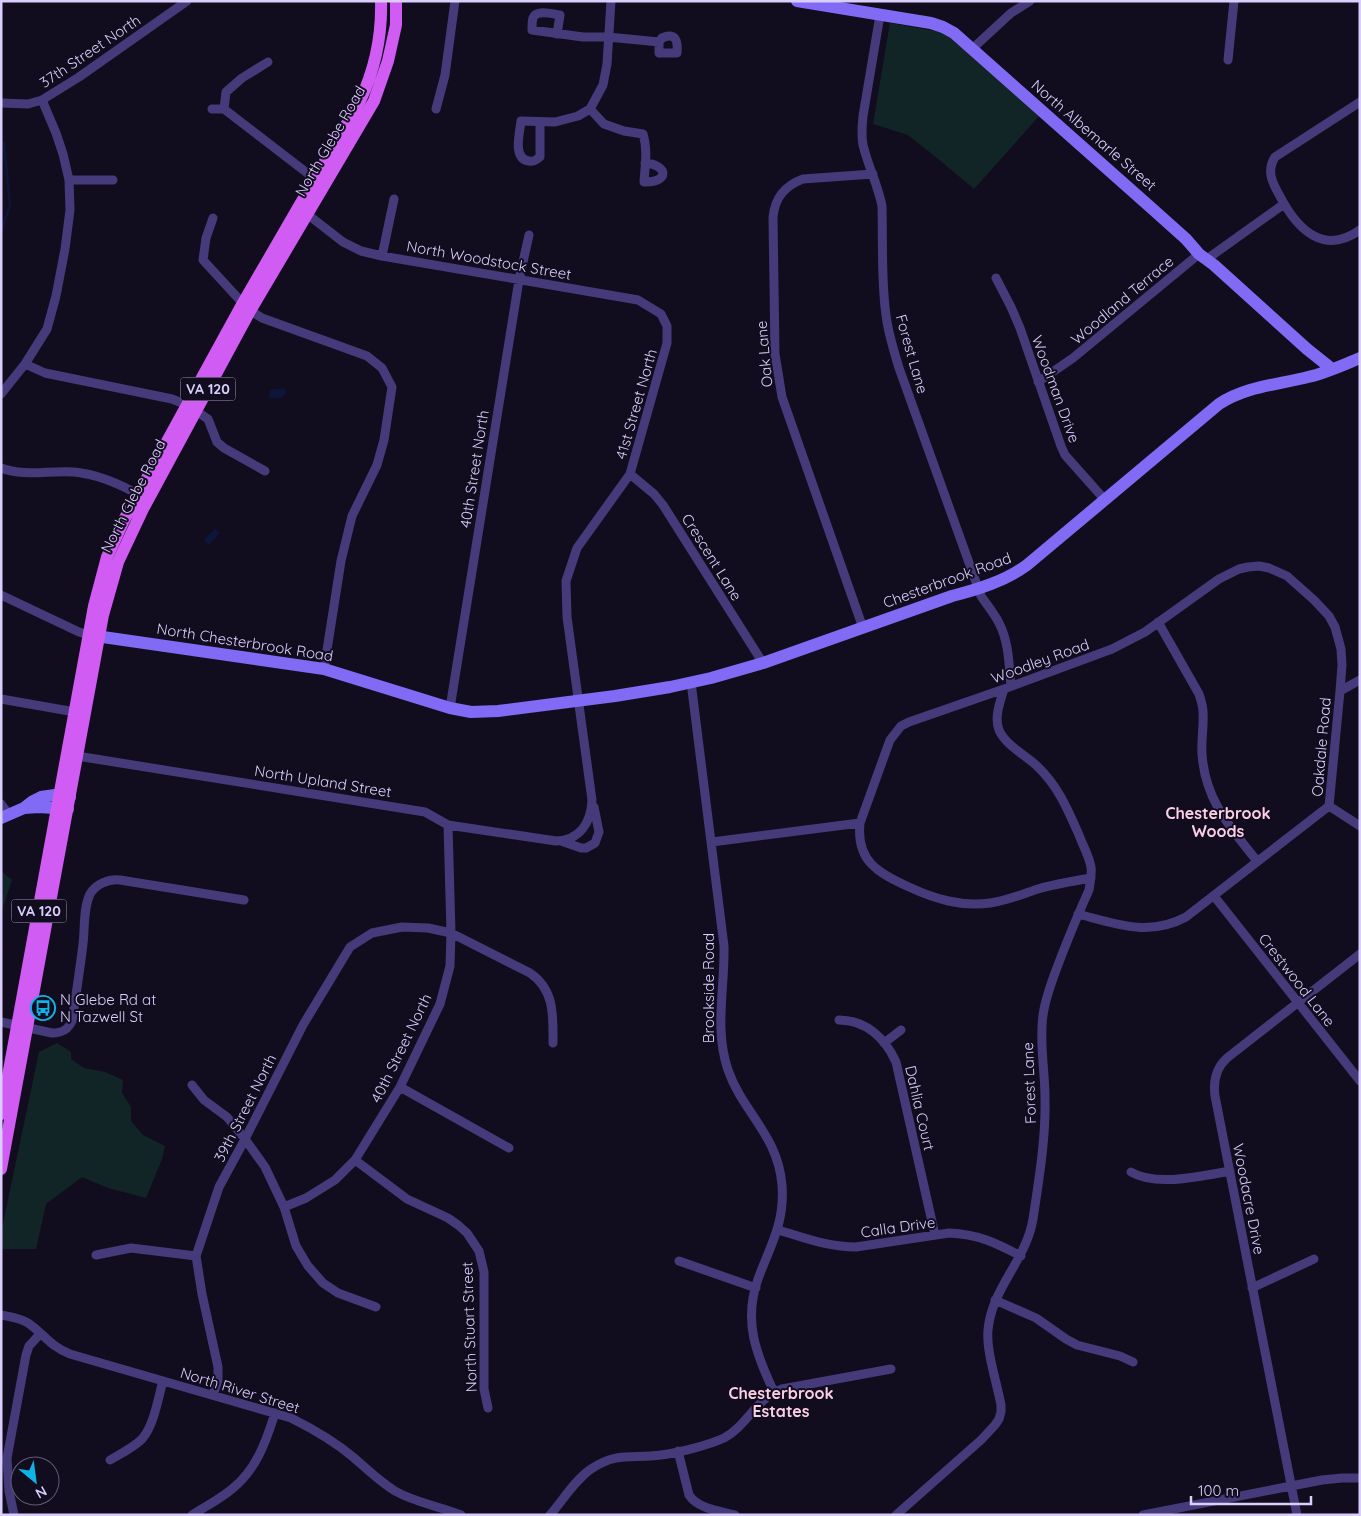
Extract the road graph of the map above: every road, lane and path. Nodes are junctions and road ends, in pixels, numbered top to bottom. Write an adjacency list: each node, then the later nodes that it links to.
1 (381, 1): 26 (main road, North Glebe Road / VA 120)
2 (396, 1): 31 (main road, North Glebe Road / VA 120)
3 (455, 1): 21 (street)
4 (611, 1): 11 (street)
5 (798, 1): 9 (street, North Albemarle Street)
6 (1030, 1): 13 (street)
7 (1234, 1): 14 (street)
8 (185, 2): 16 (street, 37th Street North)
9 (880, 15): 13 (street, North Albemarle Street); 25 (street, Forest Lane)
10 (557, 34): 11 (street)
11 (608, 38): 12 (street); 22 (street)
12 (659, 42)
13 (972, 49): 36 (street, North Albemarle Street)
14 (1228, 60)
15 (268, 62): 19 (street)
16 (42, 100): 18 (street, 37th Street North); 27 (street)
17 (1360, 102): 30 (street)
18 (1, 103)
19 (224, 108): 20 (street); 26 (street)
20 (212, 109)
21 (436, 109)
22 (590, 109): 23 (street); 24 (street)
23 (540, 122): 23 (street)
24 (645, 163)
25 (873, 174): 52 (street, Forest Lane); 55 (street, Oak Lane)
26 (315, 179): 39 (main road, North Glebe Road / VA 120)
27 (69, 180): 28 (street); 42 (street)
28 (113, 180)
29 (394, 199): 35 (street)
30 (1284, 204): 33 (street); 36 (street, Woodland Terrace)
31 (307, 214): 35 (street, North Woodstock Street); 39 (main road, North Glebe Road / VA 120)
32 (213, 218): 39 (street)
33 (1360, 230)
34 (529, 235): 38 (street, 40th Street North)
35 (382, 256): 38 (street, North Woodstock Street)
36 (1203, 256): 43 (street, North Albemarle Street); 44 (street, Woodland Terrace)
37 (996, 278): 44 (street, Woodman Drive)
38 (518, 280): 40 (street, North Woodstock Street); 65 (street, 40th Street North)
39 (246, 307): 46 (main road, North Glebe Road / VA 120); 58 (street)
40 (667, 326): 49 (street, 41st Street North)
41 (1360, 358): 43 (street, Chesterbrook Road)
42 (25, 364): 45 (street); 46 (street)
43 (1332, 370): 51 (street, Chesterbrook Road)
44 (1038, 382): 51 (street, Woodman Drive)
45 (1, 394)
46 (192, 408): 48 (street); 50 (main road, North Glebe Road / VA 120)
47 (1, 468): 50 (street)
48 (265, 471)
49 (630, 474): 57 (street, Crescent Lane); 64 (street, 41st Street North)
50 (143, 497): 56 (main road, North Glebe Road / VA 120)
51 (1105, 500): 52 (street, Chesterbrook Road)
52 (978, 589): 55 (street, Chesterbrook Road); 61 (street, Forest Lane)
53 (1, 595): 56 (street, North Chesterbrook Road)
54 (1158, 622): 61 (street, Woodley Road); 62 (street, Woodley Road); 77 (street)
55 (863, 628): 57 (street, Chesterbrook Road)
56 (94, 636): 58 (street, North Chesterbrook Road); 66 (main road, North Glebe Road / VA 120); 67 (main road, North Glebe Road / VA 120)
57 (763, 663): 60 (street, Chesterbrook Road)
58 (324, 670): 65 (street, North Chesterbrook Road)
59 (1360, 680): 62 (street, Oakdale Road)
60 (691, 682): 64 (street, Chesterbrook Road); 76 (street, Brookside Road)
61 (1007, 687): 72 (street, Woodley Road); 78 (street, Forest Lane)
62 (1340, 691): 70 (street, Oakdale Road)
63 (1, 699): 66 (street)
64 (578, 700): 65 (street, North Chesterbrook Road); 68 (street, 41st Street North)
65 (450, 708)
66 (75, 712): 69 (main road, North Glebe Road / VA 120)
67 (77, 756): 69 (main road, North Glebe Road / VA 120); 73 (street, North Upland Street)
68 (592, 800): 75 (street); 75 (street, North Upland Street)
69 (64, 802): 71 (street); 87 (main road, North Glebe Road / VA 120)
70 (1329, 806): 74 (street); 77 (street, Oakdale Road)
71 (4, 812)
72 (860, 823): 76 (street); 78 (street)
73 (448, 825): 75 (street, North Upland Street); 82 (street, 40th Street North)
74 (1360, 826)
75 (560, 841)
76 (712, 842): 102 (street, Brookside Road)
77 (1257, 861): 79 (street, Oakdale Road)
78 (1091, 878): 81 (street, Forest Lane)
79 (1214, 896): 81 (street, Oakdale Road); 84 (street, Crestwood Lane)
80 (244, 900): 87 (street)
81 (1078, 914): 106 (street, Forest Lane)
82 (451, 932): 89 (street, 39th Street North); 93 (street, 40th Street North); 95 (street, 39th Street North)
83 (1360, 954): 84 (street, Woodacre Drive)
84 (1297, 1002): 91 (street, Crestwood Lane); 99 (street, Woodacre Drive)
85 (838, 1020): 90 (street, Dahlia Court)
86 (1, 1022): 87 (street)
87 (23, 1027): 94 (main road, North Glebe Road / VA 120); 98 (main road, North Glebe Road / VA 120)
88 (901, 1030): 90 (street)
89 (553, 1043)
90 (884, 1043): 103 (street, Dahlia Court)
91 (1360, 1081)
92 (192, 1085): 95 (street)
93 (400, 1087): 96 (street); 97 (street, 40th Street North)
94 (1, 1114)
95 (245, 1139): 101 (street); 105 (street, 39th Street North)
96 (509, 1148)
97 (355, 1160): 101 (street, 40th Street North); 120 (street, North Stuart Street)
98 (1, 1169)
99 (1230, 1171): 100 (street); 110 (street, Woodacre Drive)
100 (1131, 1172)
101 (284, 1207): 112 (street)
102 (778, 1230): 103 (street, Calla Drive); 109 (street, Brookside Road)
103 (935, 1235): 106 (street, Calla Drive)
104 (96, 1255): 105 (street)
105 (196, 1256): 119 (street, 39th Street North)
106 (1021, 1256): 111 (street, Forest Lane)
107 (1314, 1259): 110 (street)
108 (679, 1261): 109 (street)
109 (756, 1288): 118 (street, Brookside Road)
110 (1252, 1288): 125 (street, Woodacre Drive)
111 (995, 1300): 115 (street); 132 (street, Forest Lane)
112 (376, 1307)
113 (1, 1315): 114 (street, North River Street)
114 (40, 1334): 117 (street, North River Street); 127 (street)
115 (1133, 1362)
116 (891, 1369): 118 (street)
117 (163, 1381): 119 (street, North River Street); 123 (street)
118 (774, 1392): 122 (street)
119 (213, 1395): 121 (street, North River Street)
120 (488, 1408)
121 (275, 1413): 128 (street); 129 (street, North River Street)
122 (678, 1451): 130 (street); 131 (street)
123 (110, 1460)
124 (1360, 1478): 125 (street)
125 (1292, 1486): 126 (street); 134 (street, Woodacre Drive)
126 (1156, 1514): 133 (street)
127 (14, 1515)
128 (192, 1515)
129 (461, 1515)
130 (550, 1515)
131 (735, 1515)
132 (896, 1515)
133 (1143, 1515)
134 (1297, 1515)

